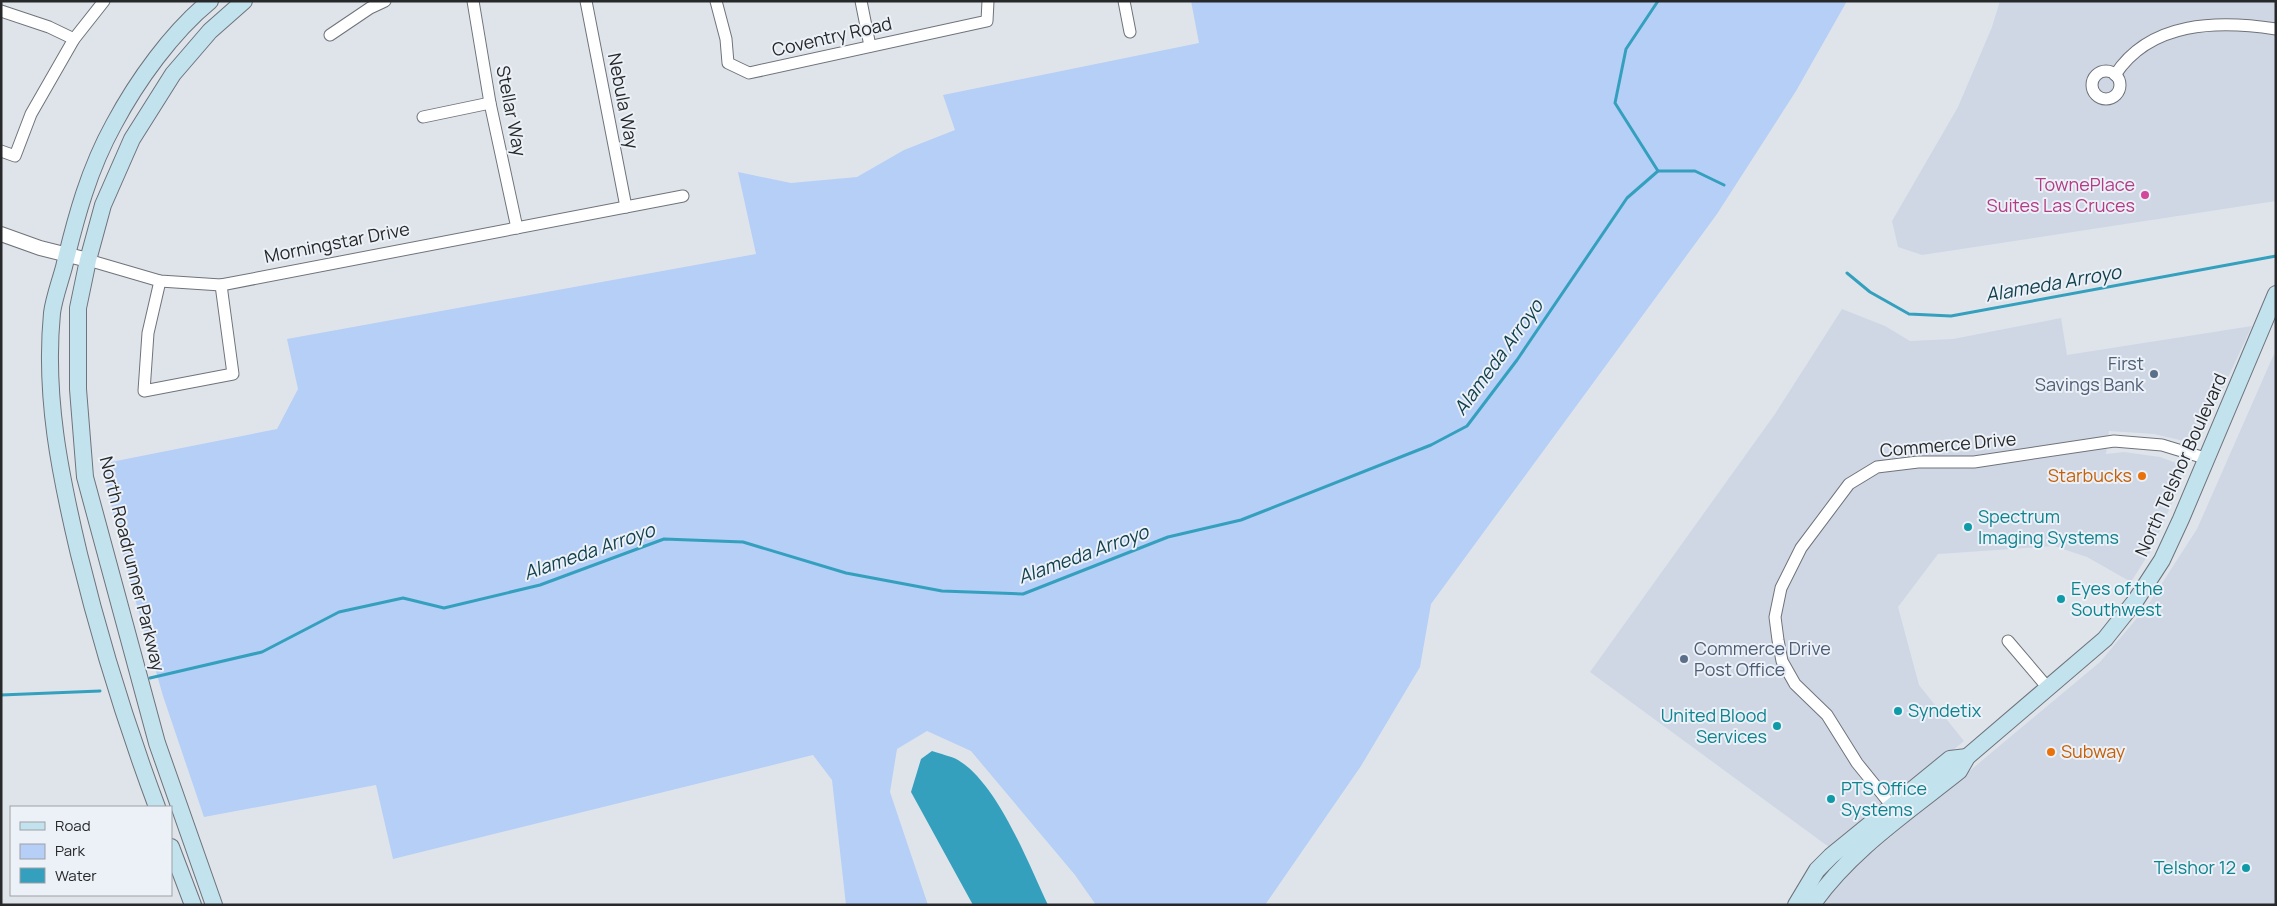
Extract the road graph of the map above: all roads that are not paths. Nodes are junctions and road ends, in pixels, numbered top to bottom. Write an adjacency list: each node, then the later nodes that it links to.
1 (104, 1): 15 (street)
2 (210, 1): 25 (main road)
3 (244, 1): 26 (main road, North Roadrunner Parkway)
4 (385, 1): 14 (street)
5 (473, 1): 18 (street, Stellar Way)
6 (586, 1): 22 (street, Nebula Way)
7 (716, 1): 16 (street, Coventry Road)
8 (861, 1): 16 (street)
9 (988, 1): 16 (street, Coventry Road)
10 (1124, 1): 13 (street)
11 (1, 11): 15 (street)
12 (2276, 29): 17 (street)
13 (1130, 32)
14 (330, 35)
15 (74, 39): 20 (street)
16 (870, 46)
17 (2115, 75)
18 (490, 103): 19 (street); 23 (street, Stellar Way)
19 (422, 117)
20 (1, 151)
21 (683, 196): 22 (street, Morningstar Drive)
22 (626, 207): 23 (street, Morningstar Drive)
23 (517, 228): 28 (street, Morningstar Drive)
24 (1, 234): 25 (street, Morningstar Drive)
25 (67, 254): 26 (street, Morningstar Drive); 33 (main road)
26 (88, 260): 27 (street, Morningstar Drive); 37 (main road, North Roadrunner Parkway)
27 (160, 281): 28 (street, Morningstar Drive); 28 (street)
28 (221, 285)
29 (2276, 294): 30 (main road, North Telshor Boulevard)
30 (2208, 459): 32 (main road, North Telshor Boulevard); 34 (street, Commerce Drive)
31 (2008, 641): 32 (street)
32 (2048, 688): 34 (main road, North Telshor Boulevard)
33 (157, 806)
34 (1897, 812): 38 (main road, North Telshor Boulevard); 39 (main road, North Telshor Boulevard)
35 (172, 850): 36 (main road)
36 (193, 905)
37 (214, 905)
38 (1796, 905)
39 (1814, 905)

